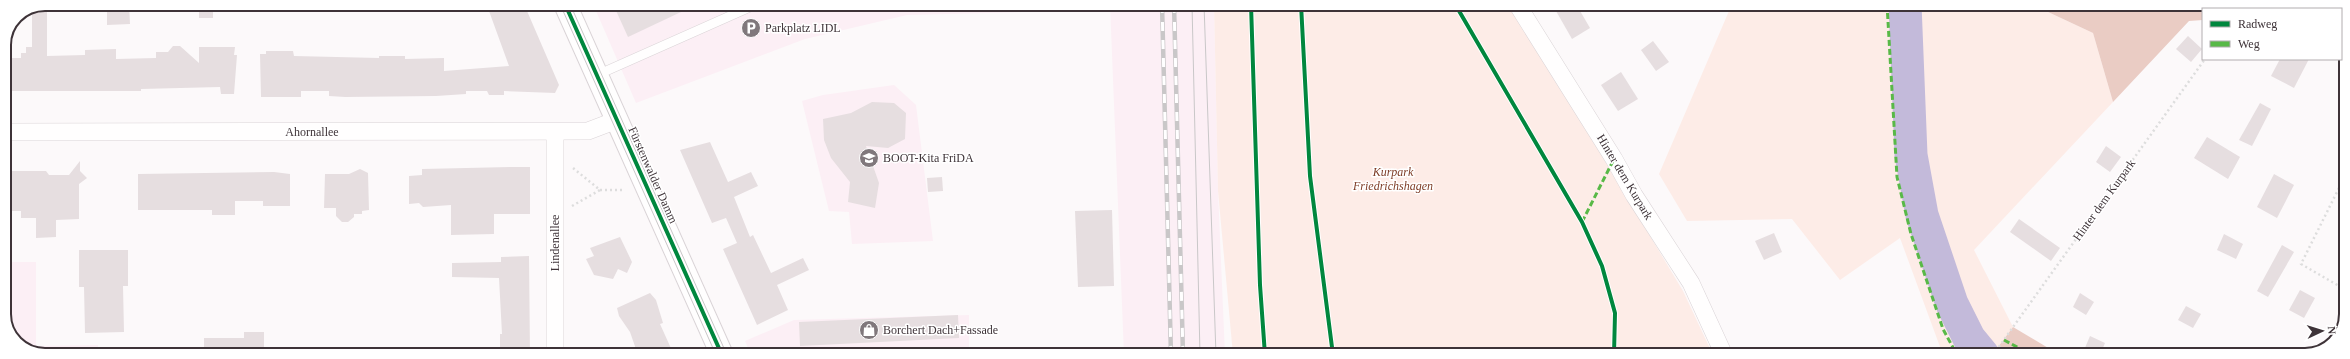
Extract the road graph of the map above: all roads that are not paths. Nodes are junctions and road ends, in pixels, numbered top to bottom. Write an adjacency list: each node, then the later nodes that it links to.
1 (568, 11): 4 (main road, Fürstenwalder Damm)
2 (741, 11): 4 (lane)
3 (1521, 11): 10 (street, Hinter dem Kurpark)
4 (597, 75): 5 (main road, Fürstenwalder Damm)
5 (617, 120): 7 (street, Ahornallee); 9 (main road, Fürstenwalder Damm)
6 (11, 132): 7 (street, Ahornallee)
7 (554, 132): 8 (street, Lindenallee)
8 (555, 348)
9 (719, 348)
10 (1721, 348)

